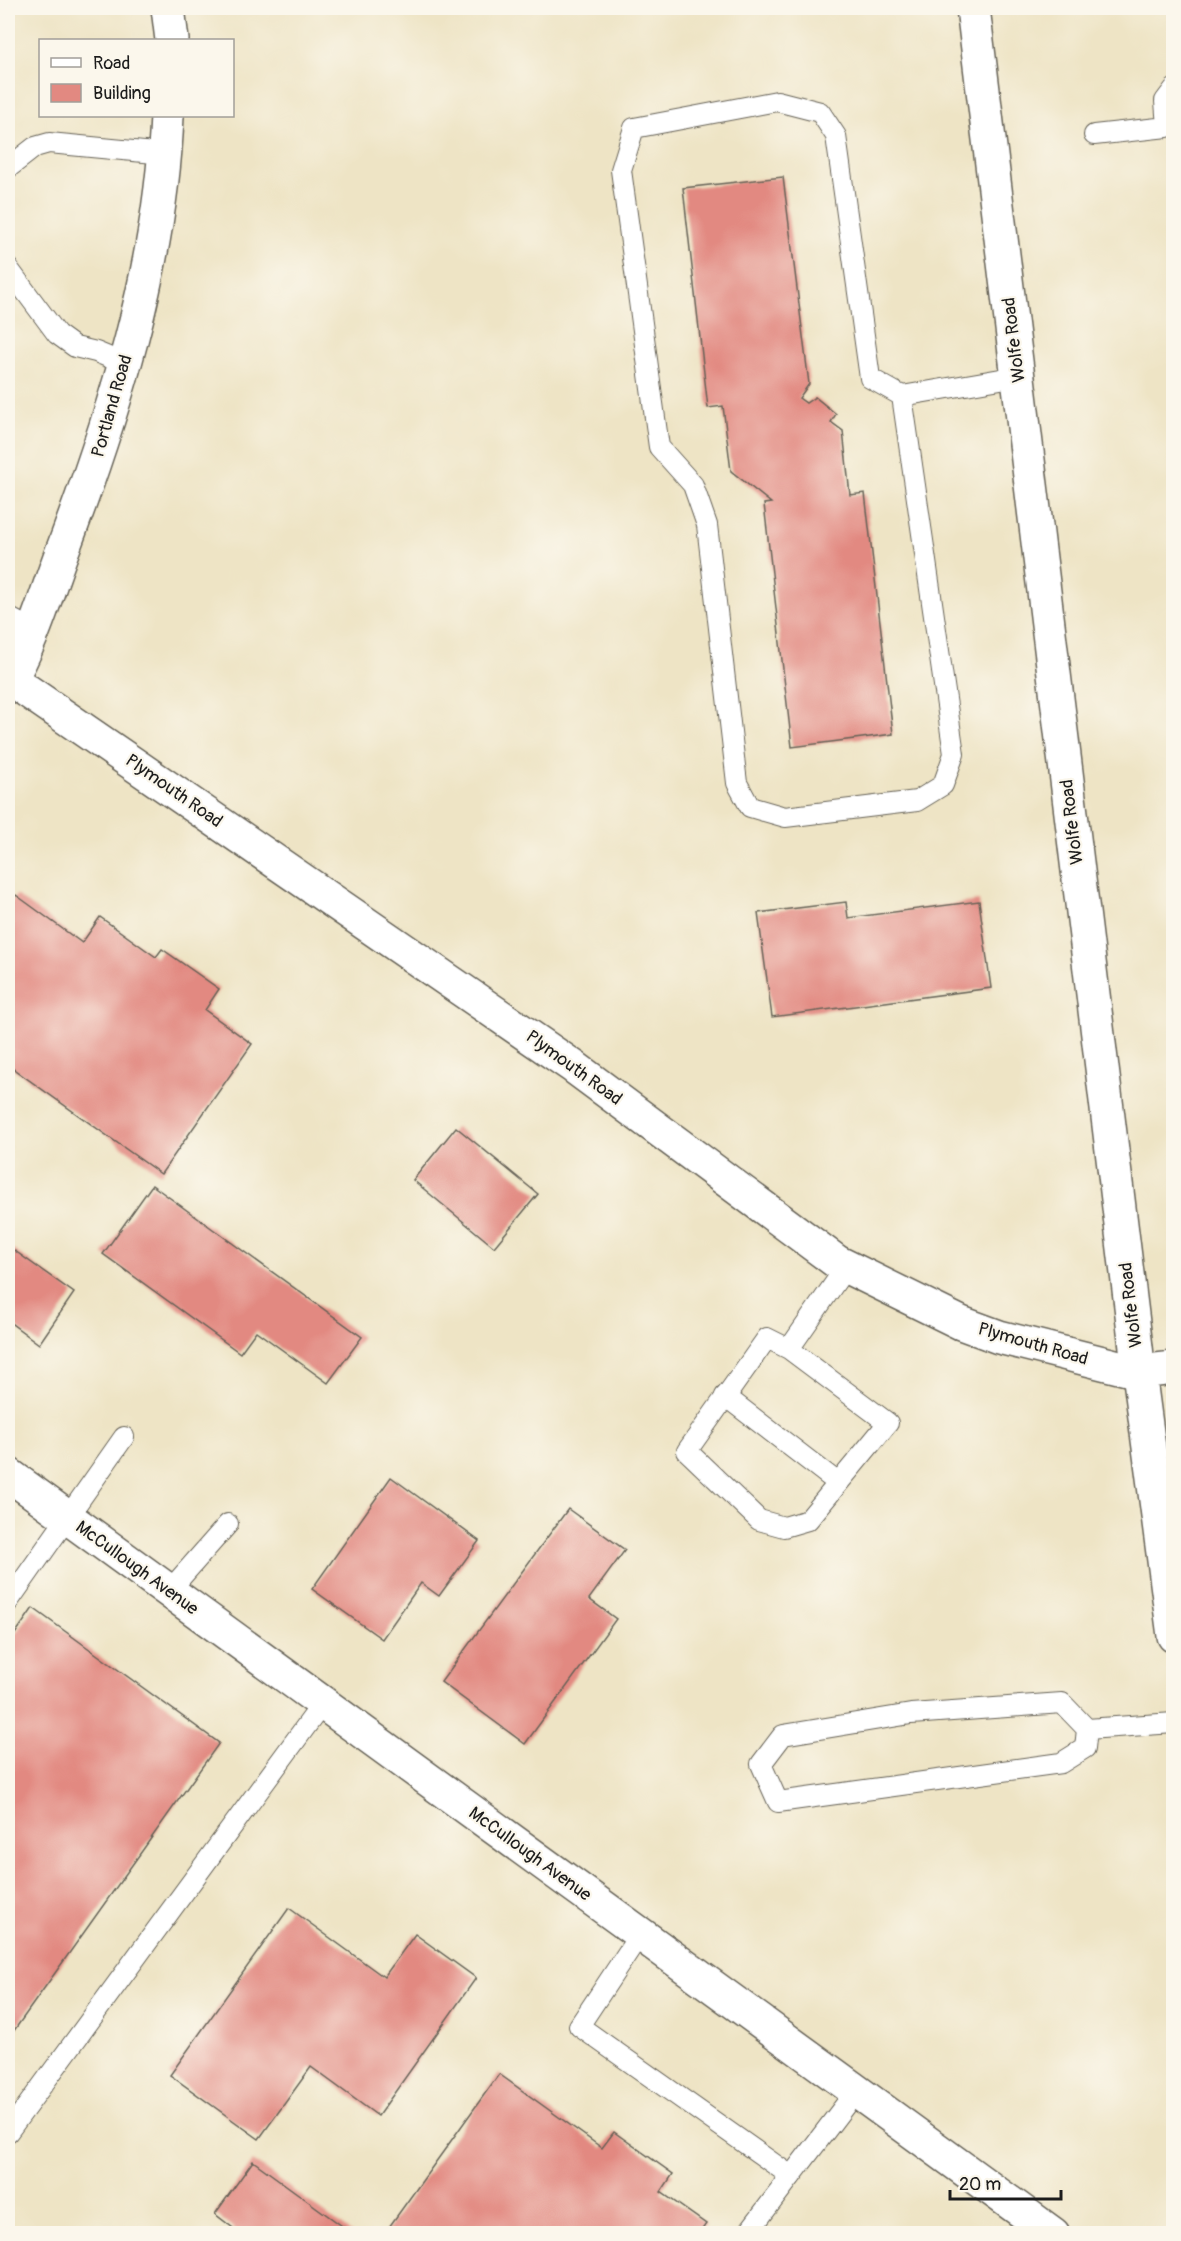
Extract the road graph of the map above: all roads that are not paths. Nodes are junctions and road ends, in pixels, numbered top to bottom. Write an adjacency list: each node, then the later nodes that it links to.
1 (168, 8): 3 (street)
2 (973, 8): 11 (street, Wolfe Road)
3 (172, 39)
4 (1173, 89): 6 (lane)
5 (167, 117): 7 (street, Portland Road)
6 (1094, 135)
7 (165, 154): 8 (lane); 10 (street, Portland Road)
8 (8, 168)
9 (8, 268): 10 (lane)
10 (125, 364): 13 (street, Portland Road)
11 (1018, 376): 12 (lane); 18 (street, Wolfe Road)
12 (902, 396): 12 (lane)
13 (20, 624): 14 (street, Portland Road)
14 (9, 681): 15 (street, Plymouth Road)
15 (846, 1267): 16 (lane); 18 (street, Plymouth Road)
16 (789, 1349): 19 (lane); 22 (lane)
17 (1173, 1368): 18 (street, Plymouth Road)
18 (1139, 1372): 27 (street, Wolfe Road)
19 (725, 1396): 22 (lane); 22 (lane)
20 (124, 1437): 23 (lane)
21 (8, 1474): 23 (street, McCullough Avenue)
22 (838, 1484)
23 (68, 1518): 25 (street, McCullough Avenue); 26 (lane)
24 (228, 1524): 25 (lane)
25 (169, 1591): 28 (street, McCullough Avenue)
26 (8, 1602)
27 (1173, 1636)
28 (323, 1703): 31 (street, McCullough Avenue); 33 (lane)
29 (1173, 1723): 30 (lane)
30 (1087, 1729): 30 (lane)
31 (640, 1934): 32 (street, McCullough Avenue); 34 (lane)
32 (856, 2091): 34 (lane); 36 (street, McCullough Avenue)
33 (8, 2132)
34 (791, 2176): 35 (lane)
35 (747, 2234)
36 (1053, 2234)

